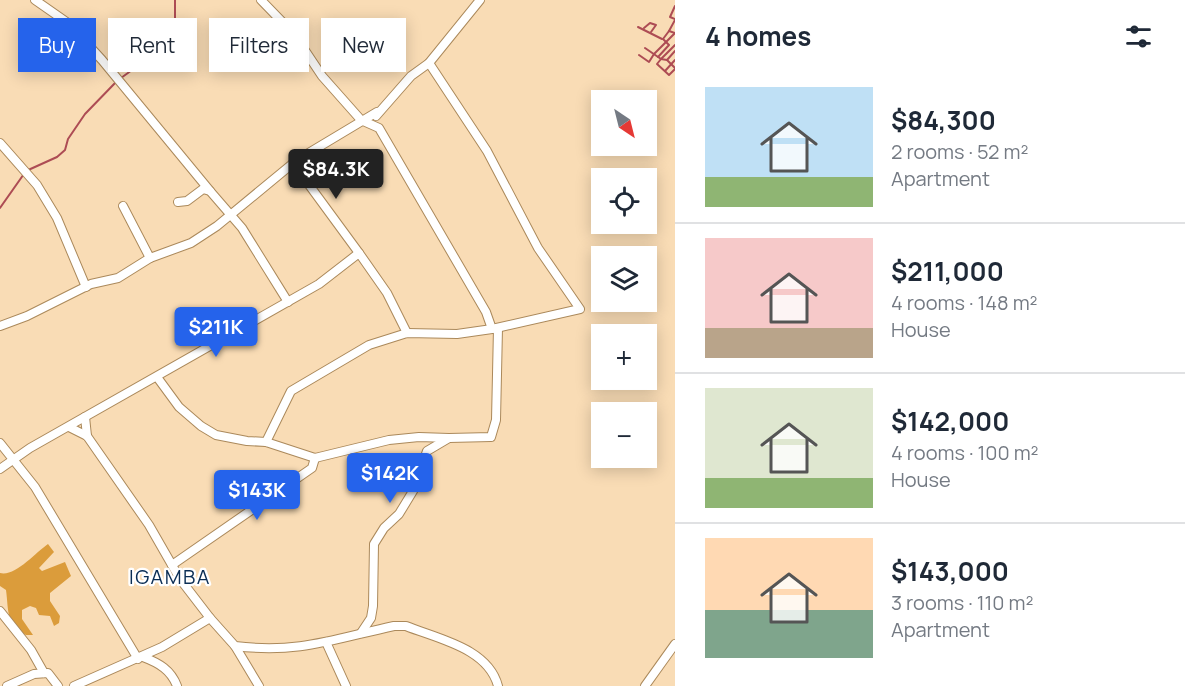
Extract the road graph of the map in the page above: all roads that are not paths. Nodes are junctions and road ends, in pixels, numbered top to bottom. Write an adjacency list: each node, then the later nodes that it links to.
1 (35, 0): 10 (street)
2 (261, 0): 6 (street)
3 (480, 0): 4 (street)
4 (429, 63): 5 (street); 19 (street)
5 (377, 112): 6 (street); 7 (street)
6 (361, 120): 7 (street); 9 (street)
7 (379, 128): 19 (street)
8 (0, 143): 16 (street)
9 (293, 163): 13 (street); 14 (street)
10 (210, 191): 11 (street); 13 (street)
11 (178, 202)
12 (123, 206): 15 (street)
13 (229, 216): 15 (street); 17 (street)
14 (359, 253): 17 (street); 20 (street)
15 (150, 258): 16 (street)
16 (86, 287): 18 (street)
17 (288, 302): 21 (street)
18 (0, 326)
19 (495, 328): 20 (street); 25 (street)
20 (407, 333): 26 (street)
21 (157, 377): 22 (street); 26 (street)
22 (85, 417): 23 (street); 24 (street)
23 (69, 427): 24 (street); 29 (street)
24 (87, 436): 31 (street)
25 (448, 438): 28 (street); 34 (street)
26 (266, 442): 28 (street)
27 (0, 443): 29 (street)
28 (315, 458): 31 (street)
29 (12, 461): 30 (street); 38 (street)
30 (0, 469)
31 (172, 565): 33 (street)
32 (0, 611): 39 (street)
33 (210, 618): 37 (street); 38 (street)
34 (361, 633): 35 (street); 46 (street)
35 (326, 642): 37 (street); 45 (street)
36 (675, 644): 47 (street)
37 (235, 646): 44 (street)
38 (141, 658): 42 (street); 43 (street)
39 (44, 673): 40 (street); 41 (street)
40 (6, 686)
41 (58, 686)
42 (74, 686)
43 (177, 686)
44 (260, 686)
45 (346, 686)
46 (498, 686)
47 (645, 686)

